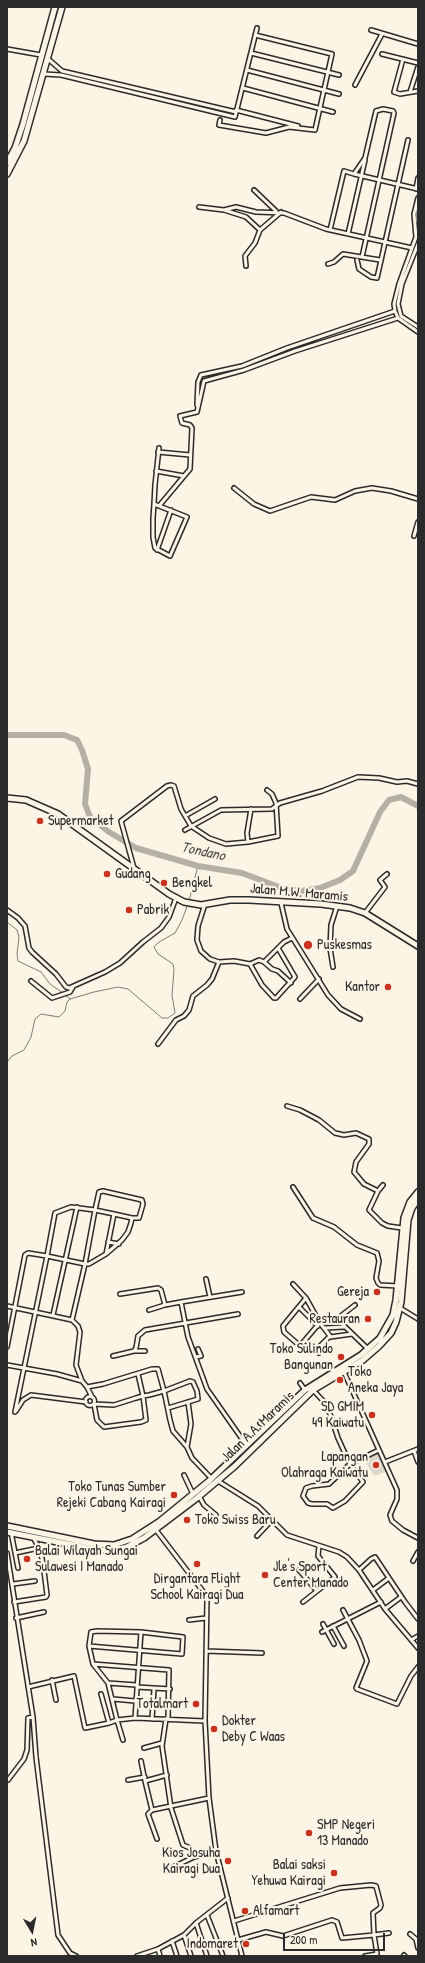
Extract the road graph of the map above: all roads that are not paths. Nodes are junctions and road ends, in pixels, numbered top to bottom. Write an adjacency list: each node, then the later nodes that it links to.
1 (55, 7): 11 (highway)
2 (62, 7): 12 (highway)
3 (257, 28): 6 (street)
4 (371, 30): 5 (street)
5 (382, 34): 7 (street); 20 (street)
6 (255, 35): 9 (street); 17 (street)
7 (418, 44)
8 (7, 49): 11 (street)
9 (251, 53): 16 (street); 17 (street)
10 (382, 54): 13 (street)
11 (41, 55): 33 (highway)
12 (47, 58): 18 (highway); 27 (street)
13 (403, 59): 14 (street); 24 (street)
14 (418, 63)
15 (418, 67): 24 (street)
16 (247, 70): 21 (street); 23 (street)
17 (329, 72): 19 (street); 23 (street)
18 (44, 74): 27 (street); 34 (highway)
19 (339, 75)
20 (355, 85)
21 (243, 88): 26 (street); 27 (street)
22 (418, 90): 24 (street)
23 (324, 91): 25 (street); 26 (street)
24 (410, 92)
25 (339, 94)
26 (320, 109): 28 (street); 30 (street)
27 (236, 111): 30 (street)
28 (332, 112)
29 (220, 120): 30 (street)
30 (315, 130)
31 (408, 140): 39 (street)
32 (365, 158): 35 (street); 36 (street); 38 (street)
33 (7, 162)
34 (7, 174)
35 (354, 174): 36 (street); 50 (street)
36 (361, 175): 38 (street); 51 (street)
37 (418, 178): 40 (street)
38 (380, 179): 39 (street); 52 (street)
39 (398, 184): 40 (street); 53 (street)
40 (417, 189)
41 (254, 190): 46 (street)
42 (418, 198): 55 (street)
43 (199, 207): 45 (street)
44 (418, 209): 48 (street)
45 (224, 210): 46 (street); 49 (street)
46 (276, 211): 47 (street)
47 (281, 212): 49 (street); 50 (street)
48 (418, 221)
49 (260, 230): 62 (street)
50 (330, 230): 51 (street)
51 (348, 234): 52 (street)
52 (366, 238): 53 (street); 56 (street)
53 (384, 242): 55 (street); 59 (street)
54 (418, 244): 57 (street)
55 (412, 248): 63 (street)
56 (362, 257): 59 (street); 61 (street)
57 (413, 257): 60 (street); 65 (street)
58 (357, 260): 59 (street)
59 (380, 260)
60 (418, 260)
61 (328, 264)
62 (246, 266)
63 (395, 311): 64 (street); 67 (street)
64 (398, 318): 66 (street); 68 (street)
65 (418, 327)
66 (418, 332)
67 (242, 366): 68 (street); 69 (street)
68 (244, 370): 69 (street)
69 (198, 407): 72 (street)
70 (159, 448): 71 (street)
71 (158, 452): 72 (street); 73 (street)
72 (190, 455): 74 (street)
73 (156, 471): 74 (street); 77 (street)
74 (184, 476): 78 (street)
75 (234, 488): 76 (street)
76 (418, 499)
77 (154, 504): 78 (street); 82 (street)
78 (159, 506): 79 (street)
79 (171, 510): 82 (street); 82 (street)
80 (418, 522): 81 (street)
81 (414, 536)
82 (157, 550)
83 (418, 784): 87 (street)
84 (267, 790): 87 (street)
85 (7, 798): 93 (highway)
86 (215, 799): 89 (street)
87 (276, 806): 88 (street); 92 (street)
88 (251, 809): 90 (street); 92 (street)
89 (185, 816): 90 (street); 93 (street)
90 (191, 826): 91 (street); 92 (street)
91 (185, 830)
92 (248, 842)
93 (134, 868): 95 (highway)
94 (386, 874): 100 (street)
95 (176, 898): 97 (highway, Jalan M.W. Maramis); 111 (street)
96 (281, 903): 97 (highway, Jalan M.W. Maramis); 98 (highway, Jalan M.W. Maramis); 101 (street)
97 (205, 904): 104 (street)
98 (337, 906): 100 (highway, Jalan M.W. Maramis); 107 (street)
99 (7, 910): 111 (street)
100 (365, 913): 102 (highway, Jalan M.W. Maramis)
101 (292, 938): 103 (street); 108 (street)
102 (418, 946)
103 (278, 948): 105 (street); 110 (street)
104 (219, 962): 106 (street); 114 (street)
105 (264, 962): 106 (street); 110 (street)
106 (250, 964): 110 (street)
107 (333, 967)
108 (319, 979): 112 (street); 113 (street)
109 (31, 981): 111 (street)
110 (291, 982)
111 (74, 986)
112 (300, 999)
113 (360, 1019)
114 (158, 1044)
115 (287, 1106): 118 (street)
116 (383, 1185): 118 (street)
117 (293, 1187): 134 (street)
118 (378, 1191): 125 (street)
119 (418, 1192): 125 (highway)
120 (418, 1200): 145 (highway, Jalan A.A. Maramis)
121 (77, 1207): 122 (street); 129 (street); 130 (street)
122 (95, 1210): 123 (street); 124 (street); 131 (street)
123 (114, 1214): 124 (street); 126 (street)
124 (132, 1218): 127 (street)
125 (402, 1228): 134 (highway)
126 (108, 1242): 127 (street); 128 (street)
127 (119, 1244): 128 (street)
128 (106, 1254): 131 (street)
129 (47, 1256): 130 (street); 144 (street); 147 (street)
130 (66, 1260): 131 (street); 149 (street)
131 (85, 1264): 152 (street)
132 (206, 1278): 137 (street)
133 (293, 1284): 138 (street)
134 (398, 1286): 162 (highway)
135 (242, 1292): 137 (street)
136 (120, 1294): 140 (street)
137 (210, 1296): 139 (street)
138 (306, 1298): 143 (street); 154 (street)
139 (181, 1302): 140 (street); 153 (street)
140 (165, 1305): 146 (street)
141 (355, 1305): 150 (street)
142 (7, 1306): 144 (street)
143 (299, 1307): 154 (street); 159 (street)
144 (15, 1308): 147 (street); 160 (street)
145 (400, 1308): 151 (street); 171 (highway, Jalan A.A. Maramis)
146 (149, 1310)
147 (35, 1312): 149 (street); 170 (street)
148 (238, 1314): 153 (street)
149 (53, 1316): 152 (street)
150 (336, 1319): 154 (street); 155 (street)
151 (418, 1319)
152 (72, 1320): 173 (street)
153 (185, 1323): 163 (street); 168 (street)
154 (320, 1323): 156 (street); 159 (street)
155 (344, 1327): 156 (street); 157 (street)
156 (324, 1328): 158 (street)
157 (352, 1334): 158 (street); 162 (street)
158 (330, 1337): 159 (street)
159 (306, 1341)
160 (7, 1347)
161 (198, 1349): 167 (street)
162 (368, 1349): 176 (highway)
163 (134, 1351): 164 (street); 166 (street)
164 (144, 1351)
165 (206, 1355): 167 (street)
166 (113, 1356)
167 (201, 1356): 168 (street)
168 (196, 1357): 188 (street)
169 (7, 1365): 170 (street)
170 (23, 1368): 173 (street); 181 (street)
171 (344, 1372): 177 (highway, Jalan A.A. Maramis); 191 (street)
172 (138, 1374): 175 (street); 178 (street); 179 (street)
173 (82, 1381): 175 (street)
174 (300, 1383): 176 (street)
175 (87, 1387): 180 (street)
176 (305, 1390): 185 (highway)
177 (313, 1390): 186 (highway, Jalan A.A. Maramis); 195 (street)
178 (164, 1391): 179 (street); 182 (street); 184 (street)
179 (143, 1396): 183 (street); 183 (street)
180 (92, 1397): 181 (street); 183 (street)
181 (86, 1402): 183 (street)
182 (188, 1402): 184 (street); 189 (street)
183 (94, 1404)
184 (168, 1408): 189 (street)
185 (280, 1415): 186 (highway); 187 (street); 188 (highway)
186 (286, 1417): 198 (highway, Jalan A.A. Maramis)
187 (260, 1423)
188 (247, 1446): 197 (highway)
189 (187, 1447): 197 (street)
190 (418, 1449): 192 (street)
191 (379, 1450): 193 (street); 195 (street)
192 (414, 1451): 193 (street); 194 (street)
193 (385, 1462): 208 (street)
194 (418, 1462)
195 (350, 1464): 195 (street)
196 (184, 1475): 199 (street)
197 (212, 1479): 199 (highway)
198 (218, 1481): 200 (highway, Jalan A.A. Maramis); 201 (street)
199 (193, 1494): 203 (highway)
200 (199, 1496): 202 (street); 204 (highway, Jalan A.A. Maramis)
201 (272, 1520): 206 (street); 209 (street)
202 (214, 1521)
203 (7, 1526)
204 (156, 1530): 207 (highway, Jalan A.A. Maramis); 231 (street)
205 (9, 1532): 207 (highway, Jalan A.A. Maramis); 213 (street)
206 (256, 1536)
207 (33, 1537): 224 (street)
208 (418, 1538)
209 (319, 1546): 217 (street); 222 (street)
210 (34, 1549): 213 (street)
211 (418, 1552): 214 (street)
212 (7, 1553): 220 (street)
213 (15, 1553): 215 (street)
214 (413, 1561)
215 (18, 1568)
216 (299, 1570): 222 (street)
217 (359, 1570): 218 (street); 221 (street)
218 (389, 1578): 221 (street); 223 (street)
219 (35, 1581): 220 (street)
220 (13, 1584): 224 (street)
221 (372, 1590): 226 (street)
222 (317, 1591): 225 (street)
223 (401, 1597): 227 (street); 233 (street)
224 (14, 1602): 230 (street)
225 (302, 1602)
226 (381, 1602): 227 (street); 232 (street)
227 (385, 1609): 241 (street)
228 (343, 1610): 232 (street)
229 (44, 1612): 230 (street)
230 (16, 1618): 255 (street)
231 (206, 1618): 234 (street); 247 (street)
232 (347, 1619): 236 (street); 251 (street)
233 (418, 1619)
234 (189, 1620)
235 (323, 1624): 237 (street)
236 (334, 1626): 237 (street); 244 (street)
237 (326, 1630): 239 (street); 242 (street)
238 (141, 1632): 243 (street); 246 (street); 246 (street)
239 (322, 1632)
240 (418, 1636): 241 (street)
241 (411, 1640): 245 (street)
242 (334, 1644)
243 (89, 1646): 246 (street); 249 (street)
244 (344, 1646)
245 (418, 1648)
246 (139, 1649): 250 (street)
247 (206, 1651): 248 (street); 267 (street)
248 (262, 1653)
249 (93, 1664): 250 (street); 253 (street)
250 (137, 1666): 254 (street); 257 (street)
251 (418, 1667)
252 (52, 1680): 255 (street); 260 (street); 268 (street)
253 (108, 1683): 254 (street); 259 (street)
254 (137, 1686): 256 (street); 261 (street)
255 (28, 1687): 262 (street)
256 (154, 1689): 257 (street); 264 (street)
257 (170, 1689): 265 (street)
258 (101, 1694): 268 (street)
259 (113, 1699): 261 (street); 266 (street)
260 (56, 1700)
261 (136, 1701): 263 (street)
262 (33, 1717): 275 (street); 300 (street)
263 (135, 1718): 264 (street); 266 (street)
264 (152, 1719): 265 (street)
265 (167, 1719): 267 (street); 270 (street)
266 (117, 1720): 268 (street); 269 (street)
267 (205, 1721): 279 (street)
268 (109, 1723)
269 (123, 1740)
270 (162, 1743): 271 (street); 273 (street)
271 (144, 1748)
272 (141, 1762): 274 (street)
273 (167, 1775): 277 (street); 280 (street)
274 (145, 1777): 276 (street); 277 (street)
275 (7, 1780): 278 (street)
276 (128, 1780)
277 (146, 1781): 281 (street)
278 (7, 1785)
279 (209, 1798): 280 (street); 283 (street)
280 (171, 1805): 281 (street); 284 (street)
281 (152, 1810): 282 (street)
282 (157, 1839)
283 (216, 1851): 284 (street); 286 (street)
284 (194, 1857): 285 (street)
285 (165, 1871)
286 (228, 1898): 287 (street); 288 (street)
287 (207, 1915): 289 (street); 306 (street)
288 (234, 1921): 291 (street); 294 (street)
289 (196, 1923): 293 (street); 305 (street)
290 (389, 1933): 291 (street)
291 (374, 1934): 294 (street); 299 (street)
292 (410, 1934): 296 (street)
293 (184, 1935): 295 (street); 304 (street)
294 (238, 1940): 307 (street)
295 (172, 1941): 297 (street); 303 (street)
296 (418, 1948)
297 (158, 1949): 298 (street); 302 (street)
298 (144, 1955): 301 (street)
299 (378, 1955): 308 (street)
300 (76, 1956)
301 (137, 1956)
302 (160, 1956)
303 (177, 1956)
304 (192, 1956)
305 (207, 1956)
306 (223, 1956)
307 (242, 1956)
308 (365, 1956)

